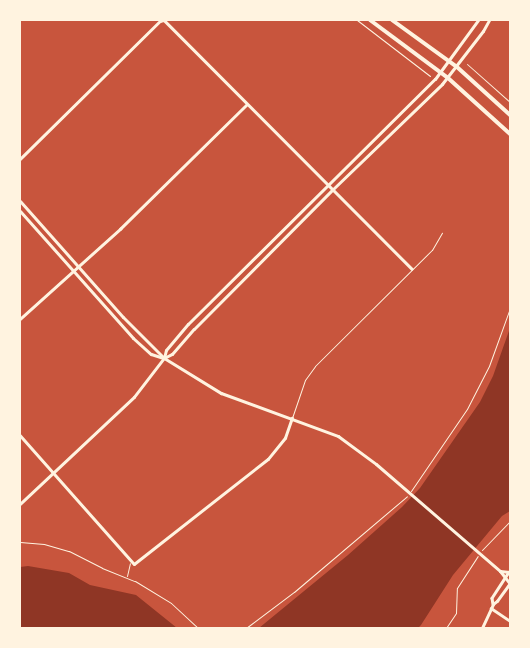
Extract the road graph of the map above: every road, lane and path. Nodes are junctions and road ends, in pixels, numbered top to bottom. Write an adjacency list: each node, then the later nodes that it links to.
1 (358, 20): 11 (path)
2 (370, 20): 10 (main road)
3 (392, 20): 7 (main road)
4 (478, 20): 7 (street)
5 (489, 20): 9 (street)
6 (167, 21): 14 (street); 17 (street)
7 (450, 62): 9 (main road); 10 (street)
8 (467, 64): 13 (path)
9 (457, 67): 12 (street); 15 (main road)
10 (441, 73): 12 (main road); 18 (street)
11 (430, 76)
12 (448, 78): 16 (main road); 19 (street)
13 (510, 102)
14 (246, 105): 18 (street); 23 (street)
15 (510, 115)
16 (510, 134)
17 (20, 159)
18 (328, 186): 19 (street); 28 (street)
19 (332, 190): 24 (street); 28 (street)
20 (20, 201): 23 (street)
21 (20, 211): 25 (street)
22 (442, 233): 24 (lane)
23 (79, 267): 25 (street); 28 (street)
24 (412, 270): 29 (lane)
25 (74, 272): 27 (street); 28 (street)
26 (510, 308): 31 (path)
27 (20, 319)
28 (164, 358): 29 (street); 32 (street)
29 (292, 418): 36 (street); 37 (street)
30 (20, 435): 32 (street)
31 (438, 455)
32 (54, 474): 33 (street); 36 (street)
33 (20, 504)
34 (379, 519): 47 (path)
35 (20, 542): 39 (path)
36 (131, 562): 39 (path)
37 (500, 571): 38 (street); 40 (street)
38 (510, 572): 40 (street)
39 (126, 577): 46 (path)
40 (504, 579): 41 (street); 43 (street)
41 (510, 583): 43 (street)
42 (457, 590): 48 (path)
43 (493, 604): 44 (street)
44 (491, 608): 45 (street); 49 (street)
45 (510, 621)
46 (198, 628)
47 (246, 628)
48 (446, 628)
49 (482, 628)

